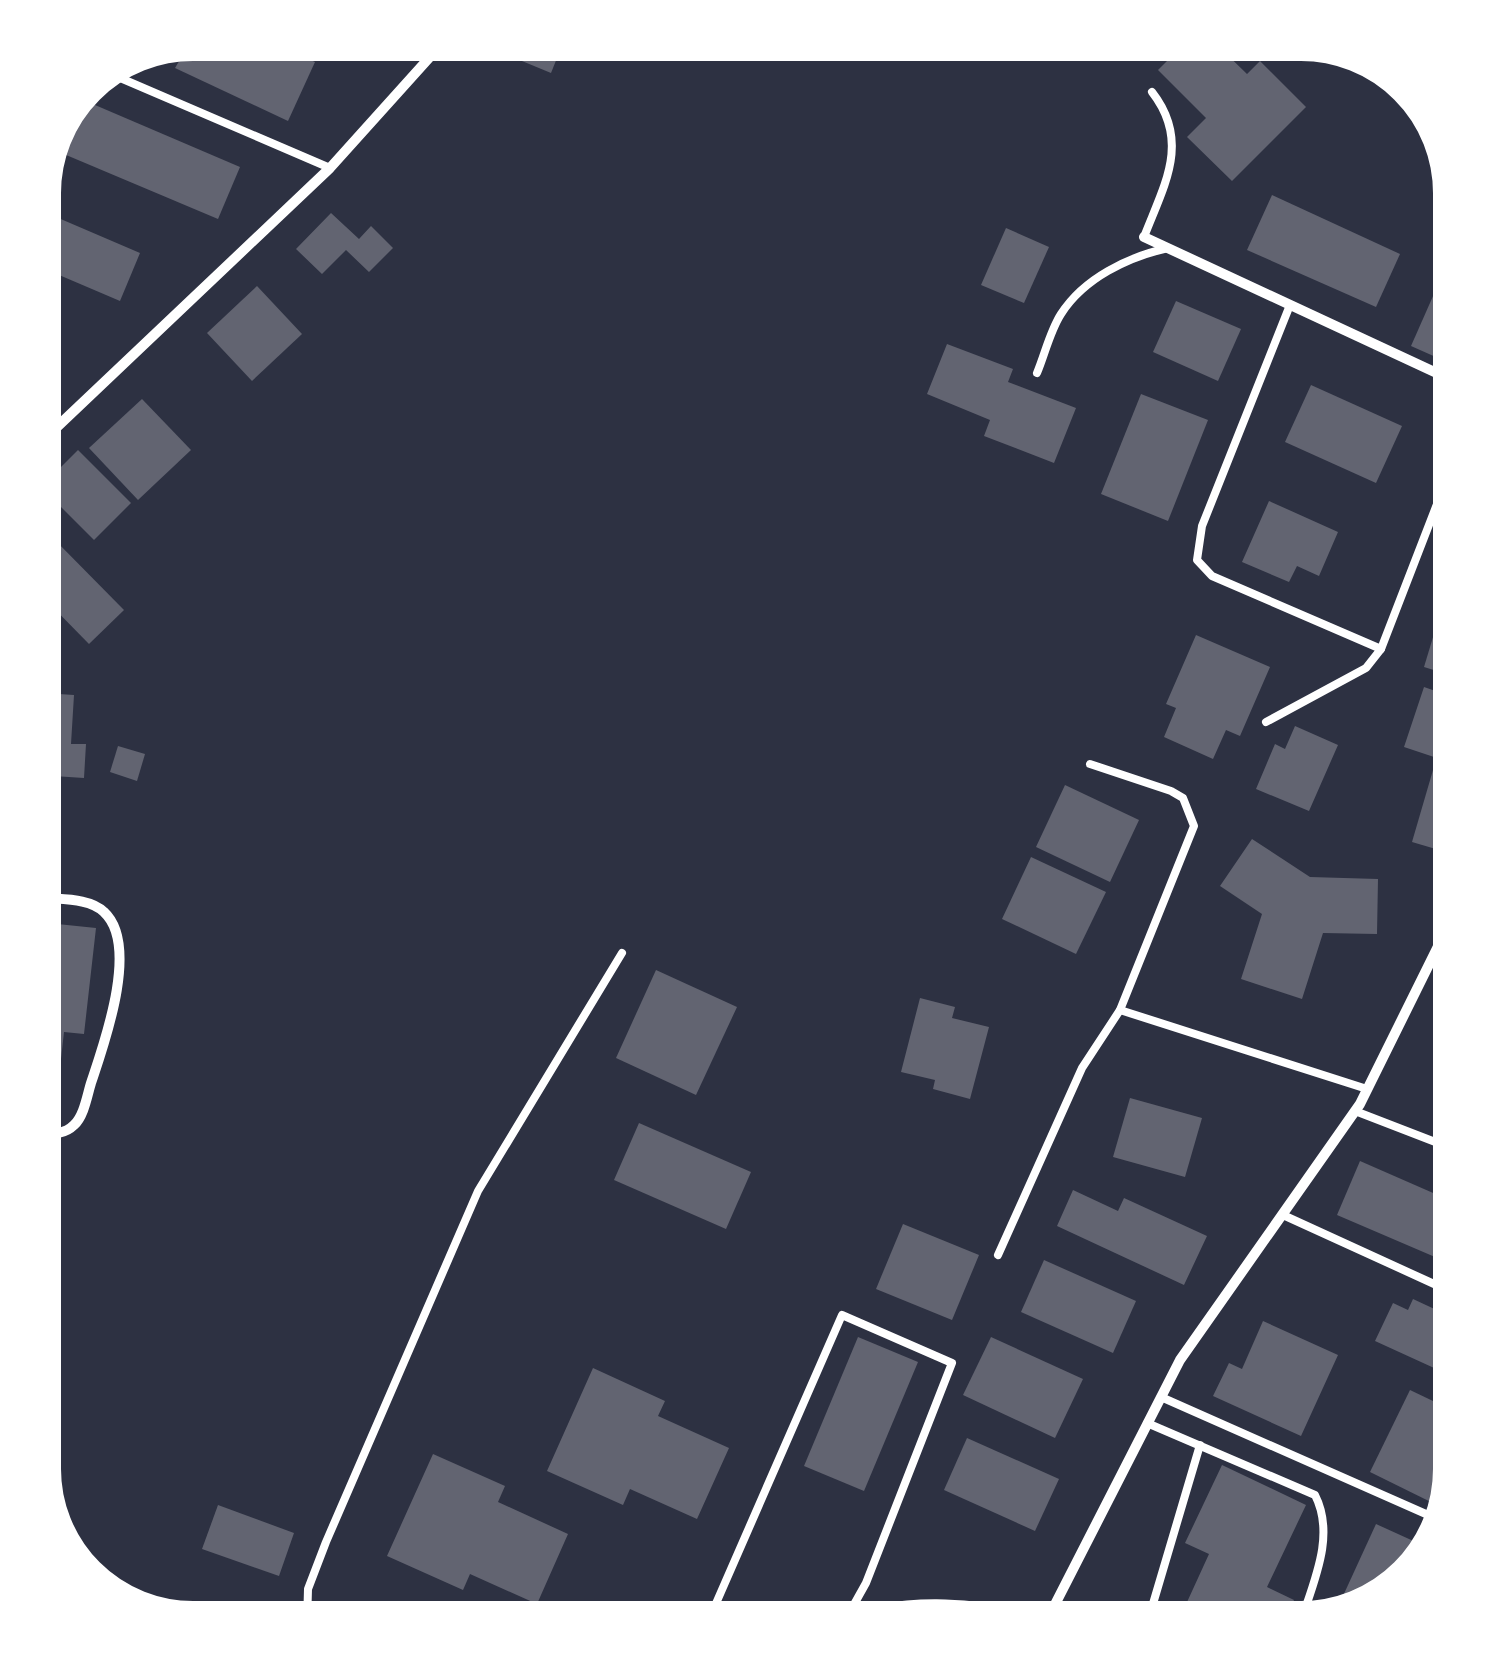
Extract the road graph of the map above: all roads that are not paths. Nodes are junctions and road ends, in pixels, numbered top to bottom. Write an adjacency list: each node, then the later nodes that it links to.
1 (432, 55): 4 (street)
2 (118, 78): 4 (lane)
3 (1152, 92): 5 (lane)
4 (330, 168): 10 (street)
5 (1144, 238): 6 (street)
6 (1168, 248): 7 (street); 8 (lane)
7 (1290, 305): 9 (street); 12 (lane)
8 (1037, 373)
9 (1439, 374)
10 (55, 429)
11 (1439, 498): 12 (lane)
12 (1380, 649): 13 (lane)
13 (1266, 722)
14 (1090, 764): 18 (lane)
15 (55, 899): 21 (street)
16 (1439, 944): 19 (street)
17 (622, 952): 30 (lane)
18 (1120, 1010): 19 (lane); 24 (lane)
19 (1367, 1088): 20 (street)
20 (1355, 1111): 22 (lane); 23 (street)
21 (55, 1133)
22 (1439, 1143)
23 (1283, 1215): 25 (lane); 26 (street)
24 (998, 1254)
25 (1439, 1286)
26 (1161, 1397): 27 (street); 29 (lane)
27 (1147, 1422): 28 (lane); 35 (street)
28 (1200, 1446): 36 (lane); 37 (lane)
29 (1431, 1516)
30 (307, 1607)
31 (714, 1607): 32 (lane)
32 (853, 1607)
33 (885, 1607): 34 (street)
34 (970, 1607)
35 (1054, 1607)
36 (1152, 1607)
37 (1305, 1607)

